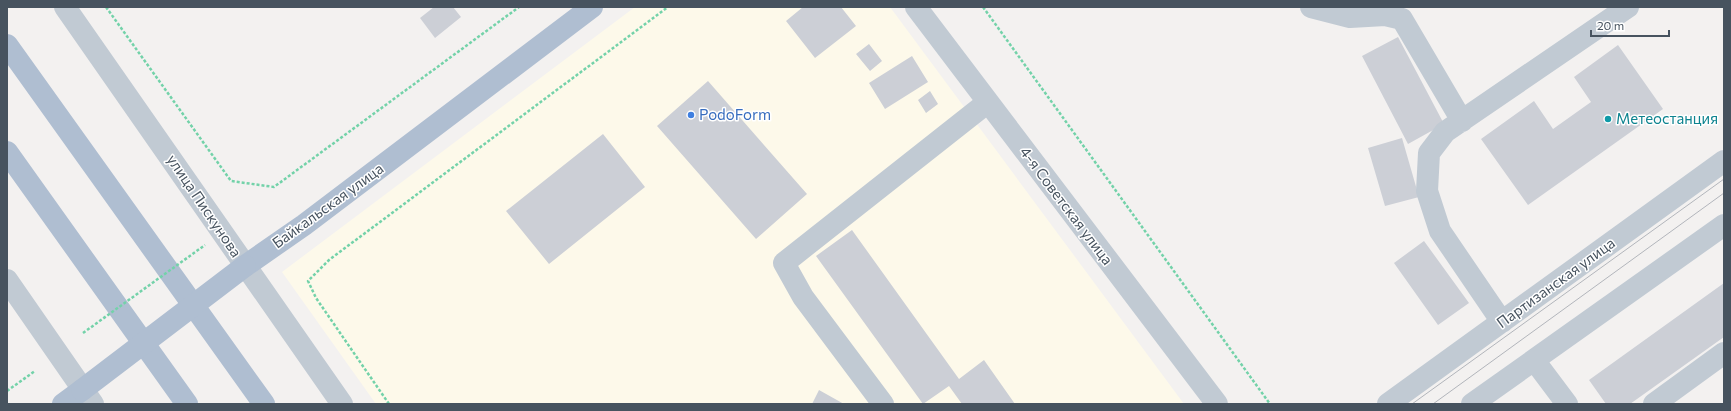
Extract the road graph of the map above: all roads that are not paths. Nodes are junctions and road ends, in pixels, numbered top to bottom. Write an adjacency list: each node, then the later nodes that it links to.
1 (65, 7): 12 (street, улица Пискунова)
2 (592, 7): 12 (main road, Байкальская улица)
3 (916, 7): 7 (street, 4-я Советская улица)
4 (1311, 7): 8 (street)
5 (1628, 7): 8 (street)
6 (7, 45): 20 (main road)
7 (988, 102): 22 (street); 23 (street, 4-я Советская улица)
8 (1462, 121): 14 (street)
9 (7, 152): 19 (main road)
10 (1724, 161): 14 (street, Партизанская улица)
11 (1724, 225): 16 (street)
12 (245, 266): 17 (main road, Байкальская улица, bridge); 21 (street, улица Пискунова)
13 (7, 280): 17 (street)
14 (1502, 322): 24 (street, Партизанская улица)
15 (1724, 353): 27 (street)
16 (1534, 360): 25 (street); 26 (street)
17 (87, 397): 18 (main road, Байкальская улица)
18 (63, 404)
19 (187, 404)
20 (264, 404)
21 (342, 404)
22 (883, 404)
23 (1217, 404)
24 (1388, 404)
25 (1472, 404)
26 (1566, 404)
27 (1654, 404)

